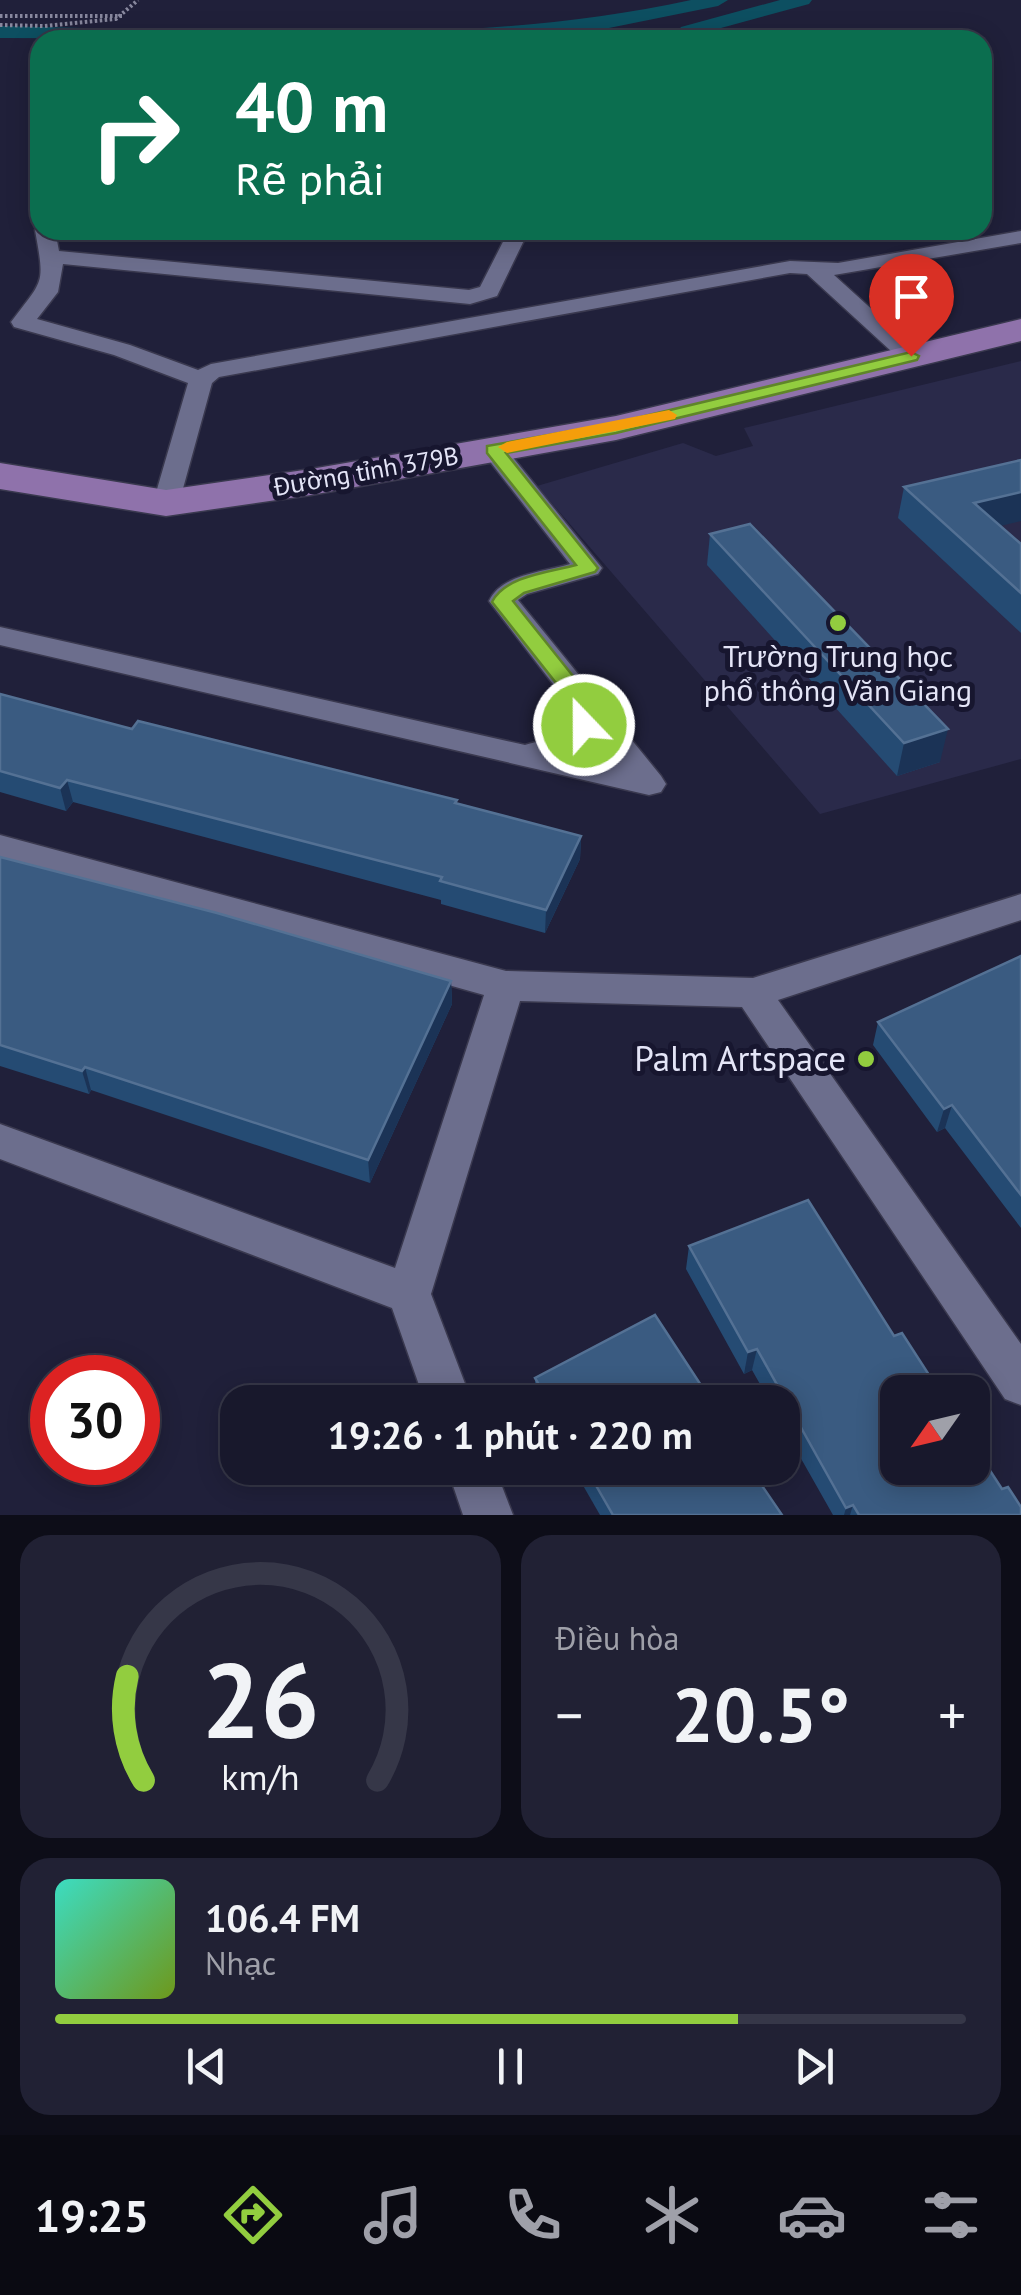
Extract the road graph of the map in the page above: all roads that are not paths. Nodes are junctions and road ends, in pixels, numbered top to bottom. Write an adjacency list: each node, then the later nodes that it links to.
1 (1021, 236): 5 (street)
2 (47, 240): 4 (street)
3 (514, 240): 6 (street)
4 (50, 256): 6 (street); 8 (street)
5 (814, 269): 7 (street); 11 (street)
6 (484, 294): 7 (street)
7 (502, 319): 12 (street)
8 (22, 322): 10 (street); 12 (street)
9 (1021, 330): 11 (main road, Đường tỉnh 379B)
10 (0, 332)
11 (911, 356): 13 (main road, Đường tỉnh 379B)
12 (201, 380): 15 (street)
13 (494, 450): 15 (main road, Đường tỉnh 379B); 17 (street)
14 (0, 476): 15 (main road, Đường tỉnh 379B)
15 (166, 503)
16 (0, 636): 18 (street)
17 (586, 706): 18 (street); 18 (street)
18 (522, 756)
19 (0, 846): 21 (street)
20 (1021, 907): 22 (street)
21 (506, 986): 22 (street); 24 (street)
22 (753, 993): 25 (street)
23 (0, 1141): 24 (street)
24 (409, 1294): 26 (street)
25 (1021, 1383)
26 (442, 1385)
27 (477, 1485): 28 (street)
28 (488, 1515)

